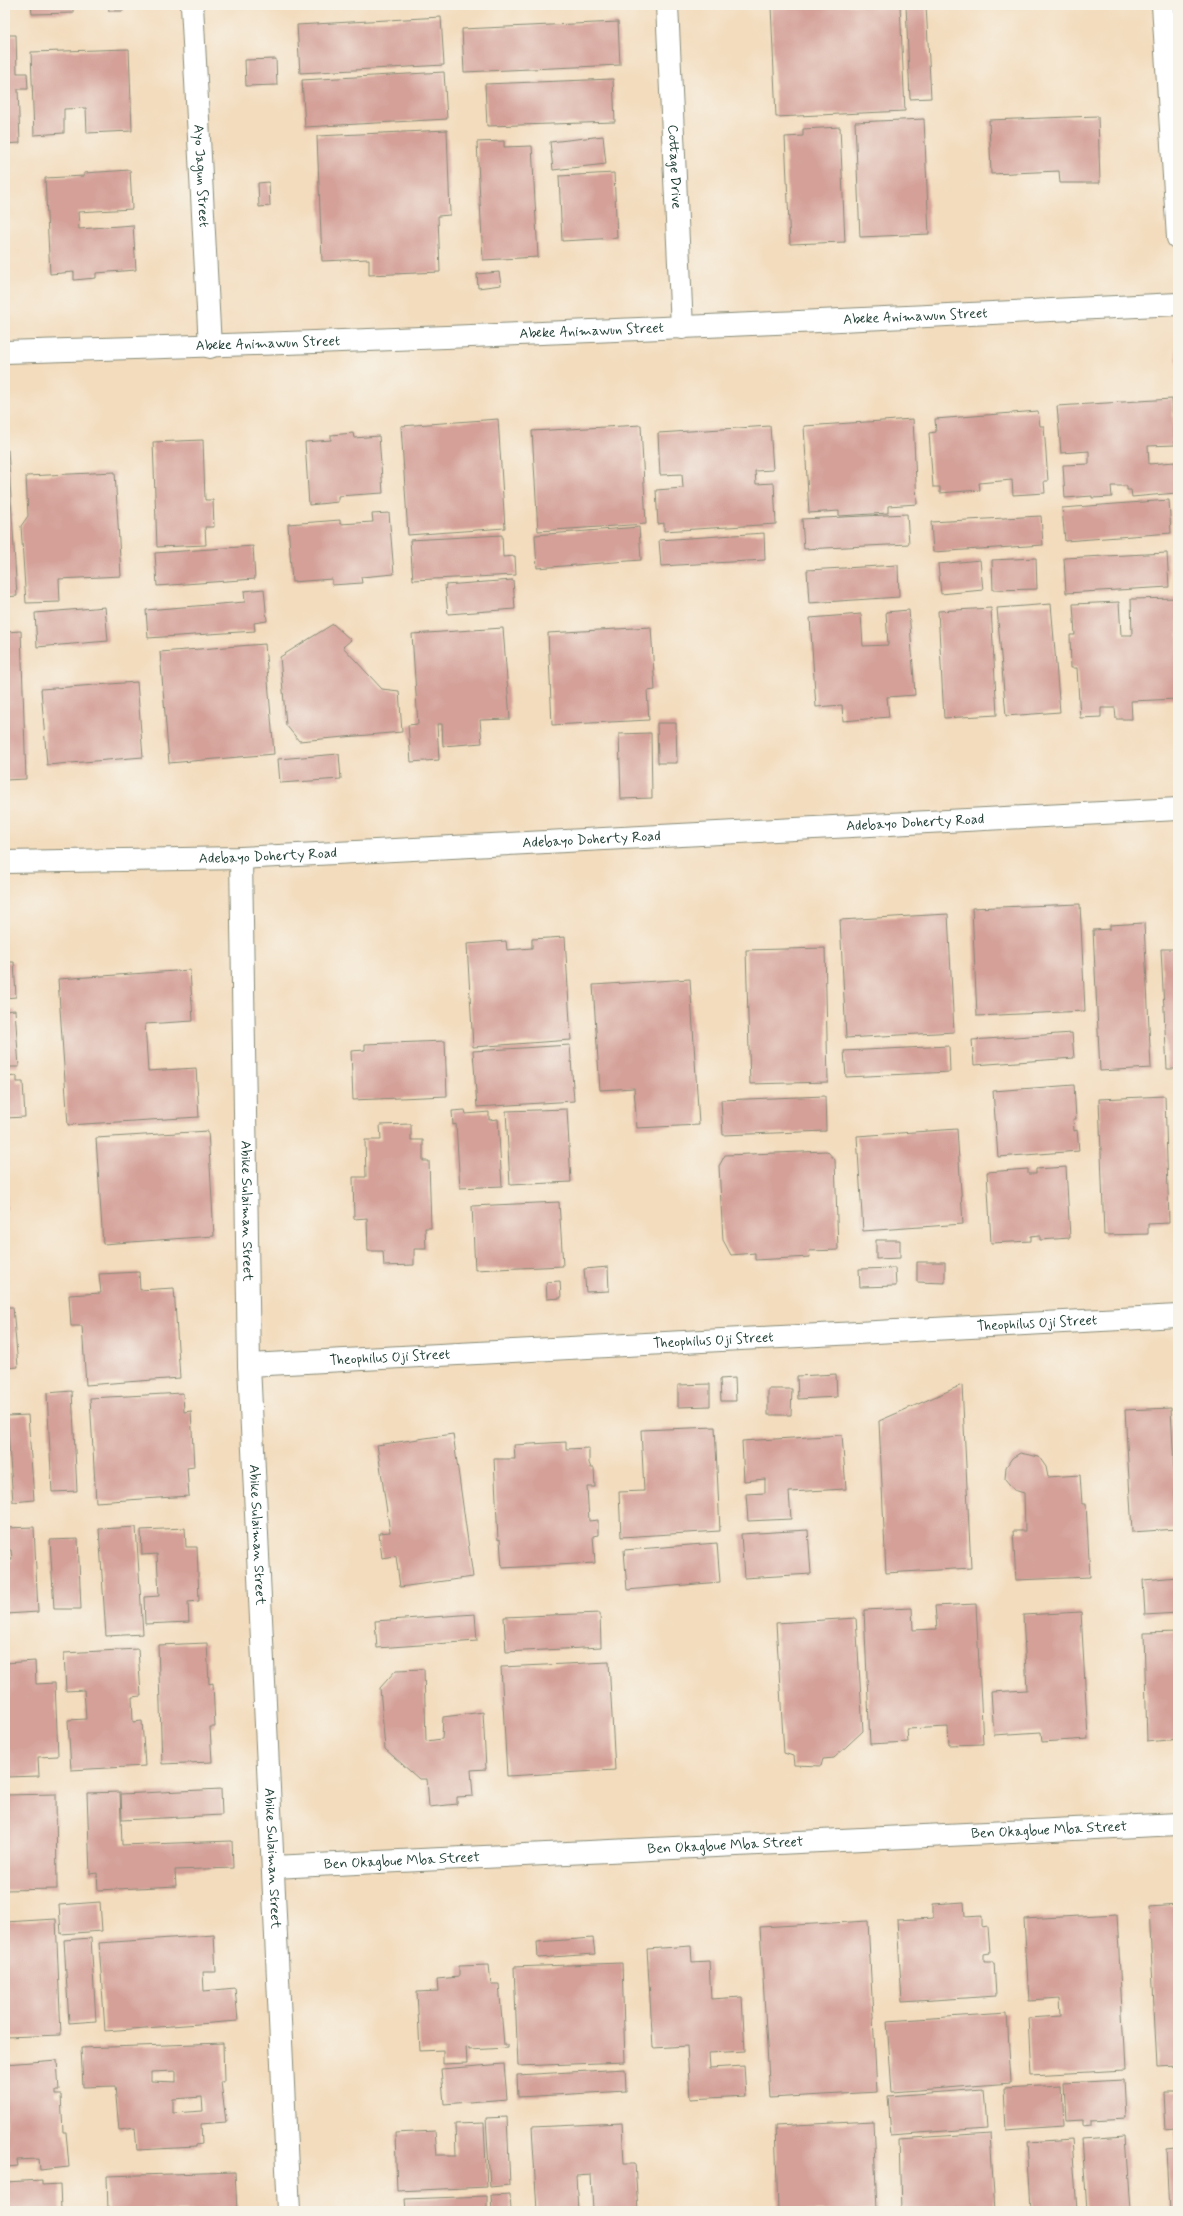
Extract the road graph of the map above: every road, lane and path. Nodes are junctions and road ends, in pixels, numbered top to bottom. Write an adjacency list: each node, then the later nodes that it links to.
1 (192, 5): 7 (street, Ayo Jagun Street)
2 (668, 5): 6 (street, Cottage Drive)
3 (1163, 5): 4 (street)
4 (1178, 238)
5 (1178, 304): 6 (street, Abeke Animawun Street)
6 (682, 328): 7 (street, Abeke Animawun Street)
7 (210, 347): 8 (street, Abeke Animawun Street)
8 (5, 352)
9 (1178, 809): 10 (street, Adebayo Doherty Road)
10 (241, 858): 11 (street, Adebayo Doherty Road); 13 (street, Abike Sulaiman Street)
11 (5, 862)
12 (1178, 1316): 13 (street, Theophilus Oji Street)
13 (249, 1365): 15 (street, Abike Sulaiman Street)
14 (1178, 1824): 15 (street, Ben Okagbue Mba Street)
15 (273, 1867): 16 (street, Abike Sulaiman Street)
16 (289, 2211)

